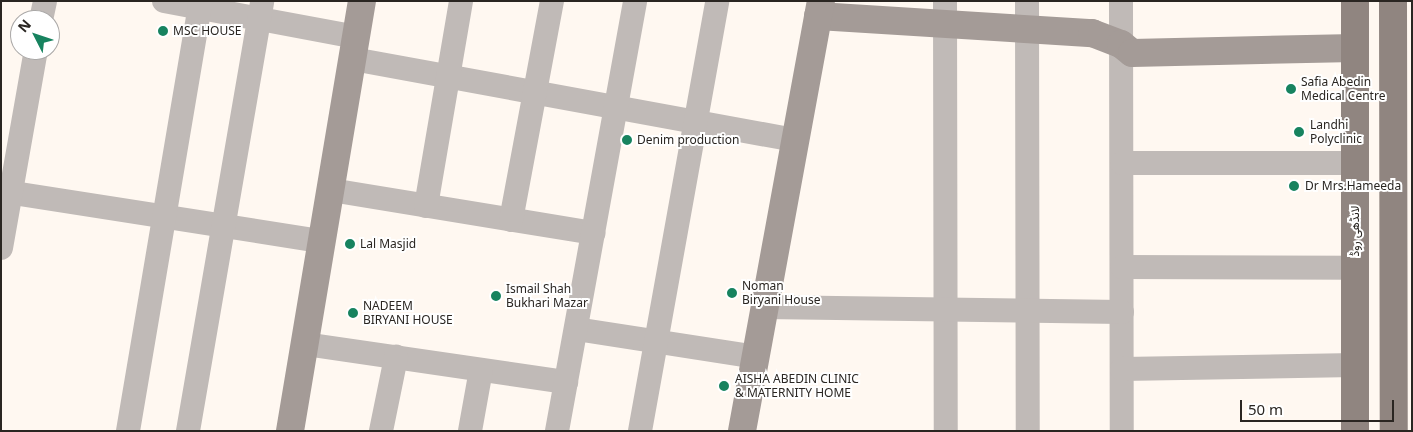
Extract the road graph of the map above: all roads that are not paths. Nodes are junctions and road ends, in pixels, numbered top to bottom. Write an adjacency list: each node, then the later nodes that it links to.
1 (164, 1): 10 (street)
2 (362, 1): 17 (street)
3 (461, 1): 20 (street)
4 (552, 1): 21 (street)
5 (635, 1): 22 (street)
6 (717, 1): 23 (street)
7 (1027, 1): 15 (street)
8 (1121, 1): 16 (street)
9 (1355, 1): 18 (main road, لانڈھی روڈ)
10 (201, 5): 12 (street); 30 (street)
11 (819, 8): 13 (street); 24 (street)
12 (260, 10): 17 (street); 32 (street)
13 (945, 13): 15 (street); 40 (street)
14 (1399, 17): 63 (main road)
15 (1026, 29): 16 (street); 39 (street)
16 (1121, 44): 18 (street); 26 (street)
17 (355, 48): 20 (street); 27 (street)
18 (1355, 48): 25 (main road, لانڈھی روڈ)
19 (34, 60): 28 (street)
20 (447, 76): 21 (street); 29 (street)
21 (536, 95): 22 (street); 31 (street)
22 (616, 109): 23 (street); 33 (street)
23 (696, 123): 24 (street); 43 (street)
24 (795, 140): 38 (street)
25 (1355, 163): 26 (street); 37 (main road, لانڈھی روڈ)
26 (1122, 164): 36 (street)
27 (331, 190): 29 (street); 34 (street)
28 (6, 192): 30 (street); 35 (street)
29 (426, 206): 31 (street)
30 (165, 217): 32 (street); 51 (street)
31 (511, 220): 33 (street)
32 (224, 226): 34 (street); 52 (street)
33 (593, 232): 42 (street)
34 (322, 241): 44 (street)
35 (1, 248)
36 (1122, 267): 37 (street); 41 (street)
37 (1355, 268): 47 (main road, لانڈھی روڈ)
38 (764, 307): 40 (street); 45 (street)
39 (1027, 308): 40 (street); 41 (street); 60 (street)
40 (945, 312): 59 (street)
41 (1122, 312): 48 (street)
42 (576, 328): 43 (street); 50 (street)
43 (656, 343): 45 (street); 57 (street)
44 (305, 344): 46 (street); 53 (street)
45 (756, 357): 58 (street)
46 (396, 358): 49 (street); 54 (street)
47 (1355, 365): 48 (street); 62 (main road, لانڈھی روڈ)
48 (1122, 369): 61 (street)
49 (481, 370): 50 (street); 55 (street)
50 (566, 382): 56 (street)
51 (128, 431)
52 (188, 431)
53 (290, 431)
54 (381, 431)
55 (470, 431)
56 (557, 431)
57 (640, 431)
58 (742, 431)
59 (946, 431)
60 (1028, 431)
61 (1122, 431)
62 (1356, 431)
63 (1394, 431)

